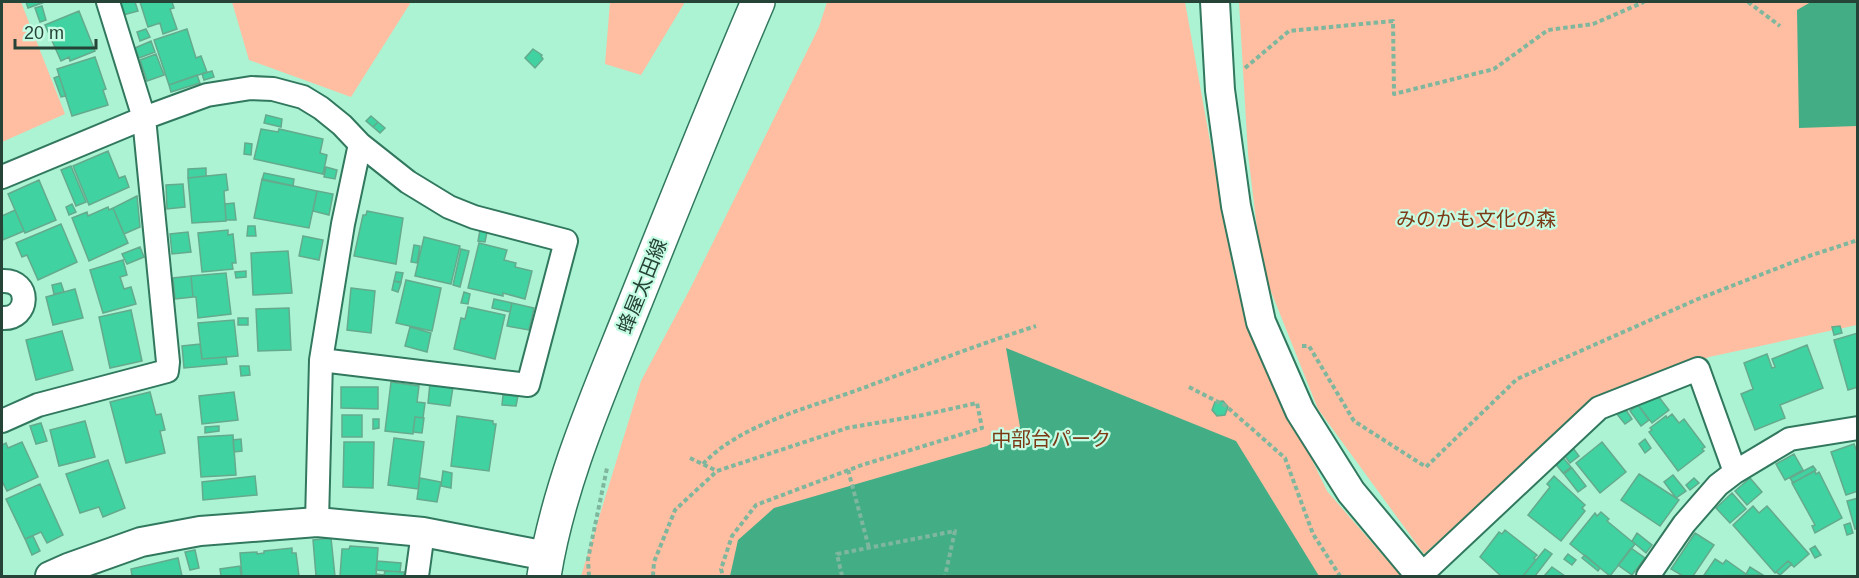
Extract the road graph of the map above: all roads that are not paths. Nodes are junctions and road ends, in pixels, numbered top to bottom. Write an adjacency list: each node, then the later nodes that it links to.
1 (108, 2): 4 (street)
2 (758, 2): 15 (main road, 蜂屋太田線)
3 (1215, 2): 18 (street)
4 (144, 118): 5 (street); 6 (street); 10 (street)
5 (360, 144): 9 (street); 9 (street)
6 (2, 177)
7 (2, 281): 8 (street)
8 (2, 318)
9 (321, 360): 13 (street)
10 (2, 421)
11 (1857, 428): 12 (street)
12 (1735, 472): 18 (street); 19 (street)
13 (317, 522): 14 (street); 16 (street)
14 (423, 532): 15 (street); 17 (street)
15 (545, 566)
16 (50, 576)
17 (417, 576)
18 (1421, 576)
19 (1648, 576)

